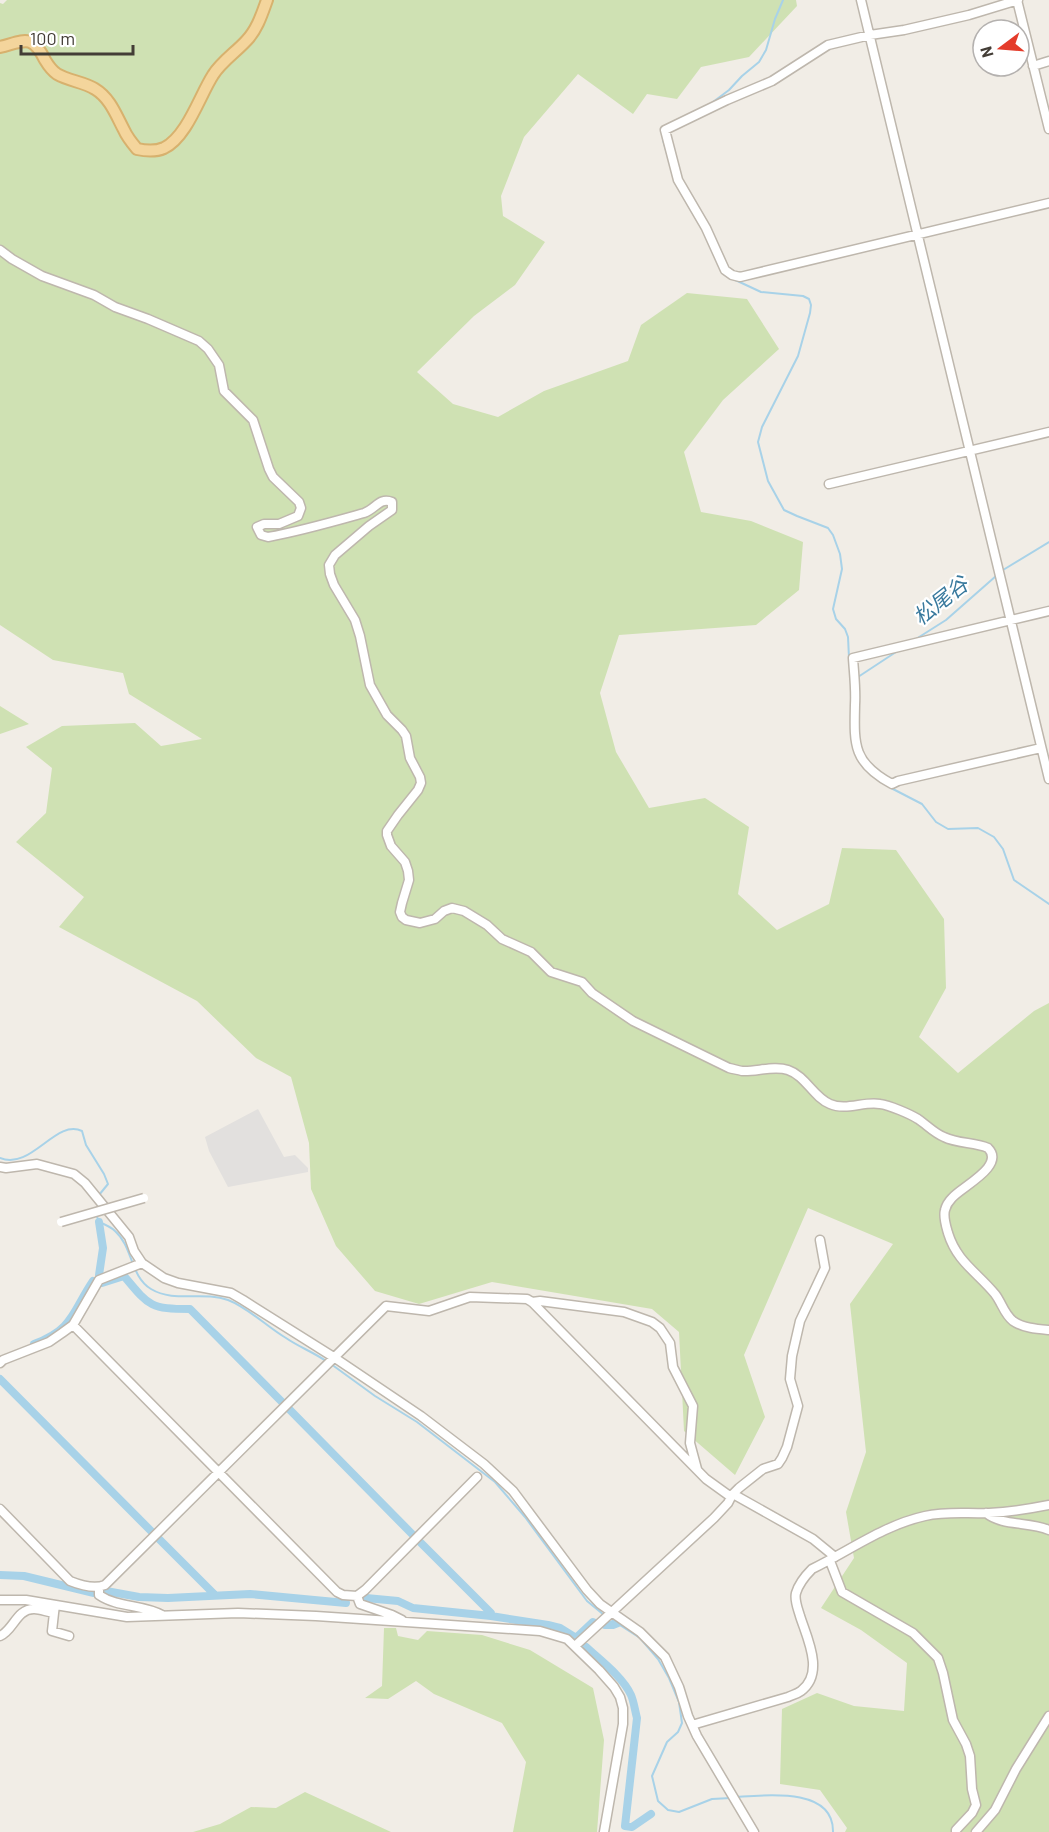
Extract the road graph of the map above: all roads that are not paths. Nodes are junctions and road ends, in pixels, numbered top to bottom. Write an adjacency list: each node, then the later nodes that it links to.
1 (267, 0): 5 (main road)
2 (861, 0): 4 (street)
3 (1017, 0): 4 (street); 7 (street)
4 (870, 35): 10 (street); 10 (street)
5 (0, 47)
6 (1049, 61): 7 (street)
7 (1033, 66): 8 (street)
8 (1049, 129)
9 (1049, 203): 10 (street)
10 (918, 234): 13 (street)
11 (0, 250): 26 (street)
12 (1049, 432): 13 (street)
13 (970, 450): 14 (street); 16 (street)
14 (829, 483)
15 (1049, 611): 16 (street)
16 (1011, 620): 17 (street); 17 (street)
17 (1041, 748): 18 (street)
18 (1049, 779)
19 (0, 1167): 23 (street)
20 (144, 1198): 21 (street, bridge)
21 (61, 1222)
22 (820, 1240): 32 (street)
23 (142, 1263): 25 (street); 27 (street)
24 (532, 1302): 27 (street); 29 (street); 29 (street)
25 (74, 1324): 28 (street); 30 (street)
26 (1049, 1330)
27 (335, 1358): 30 (street); 42 (street)
28 (1, 1361)
29 (697, 1469): 32 (street)
30 (219, 1471): 38 (street); 39 (street)
31 (477, 1477): 39 (street)
32 (732, 1496): 37 (street); 42 (street)
33 (1049, 1505): 35 (street)
34 (0, 1509): 38 (street)
35 (986, 1513): 36 (street); 37 (street)
36 (1049, 1530)
37 (832, 1559): 49 (street); 52 (street)
38 (99, 1587): 43 (street)
39 (357, 1596): 44 (street)
40 (0, 1600): 41 (street)
41 (54, 1609): 43 (street); 45 (street); 46 (street)
42 (613, 1613): 47 (street); 49 (street)
43 (163, 1616): 44 (street)
44 (405, 1622): 47 (street)
45 (0, 1636)
46 (69, 1636)
47 (575, 1647): 50 (street)
48 (1049, 1716): 53 (street)
49 (692, 1725): 51 (street)
50 (604, 1832)
51 (754, 1832)
52 (956, 1832)
53 (976, 1832)

